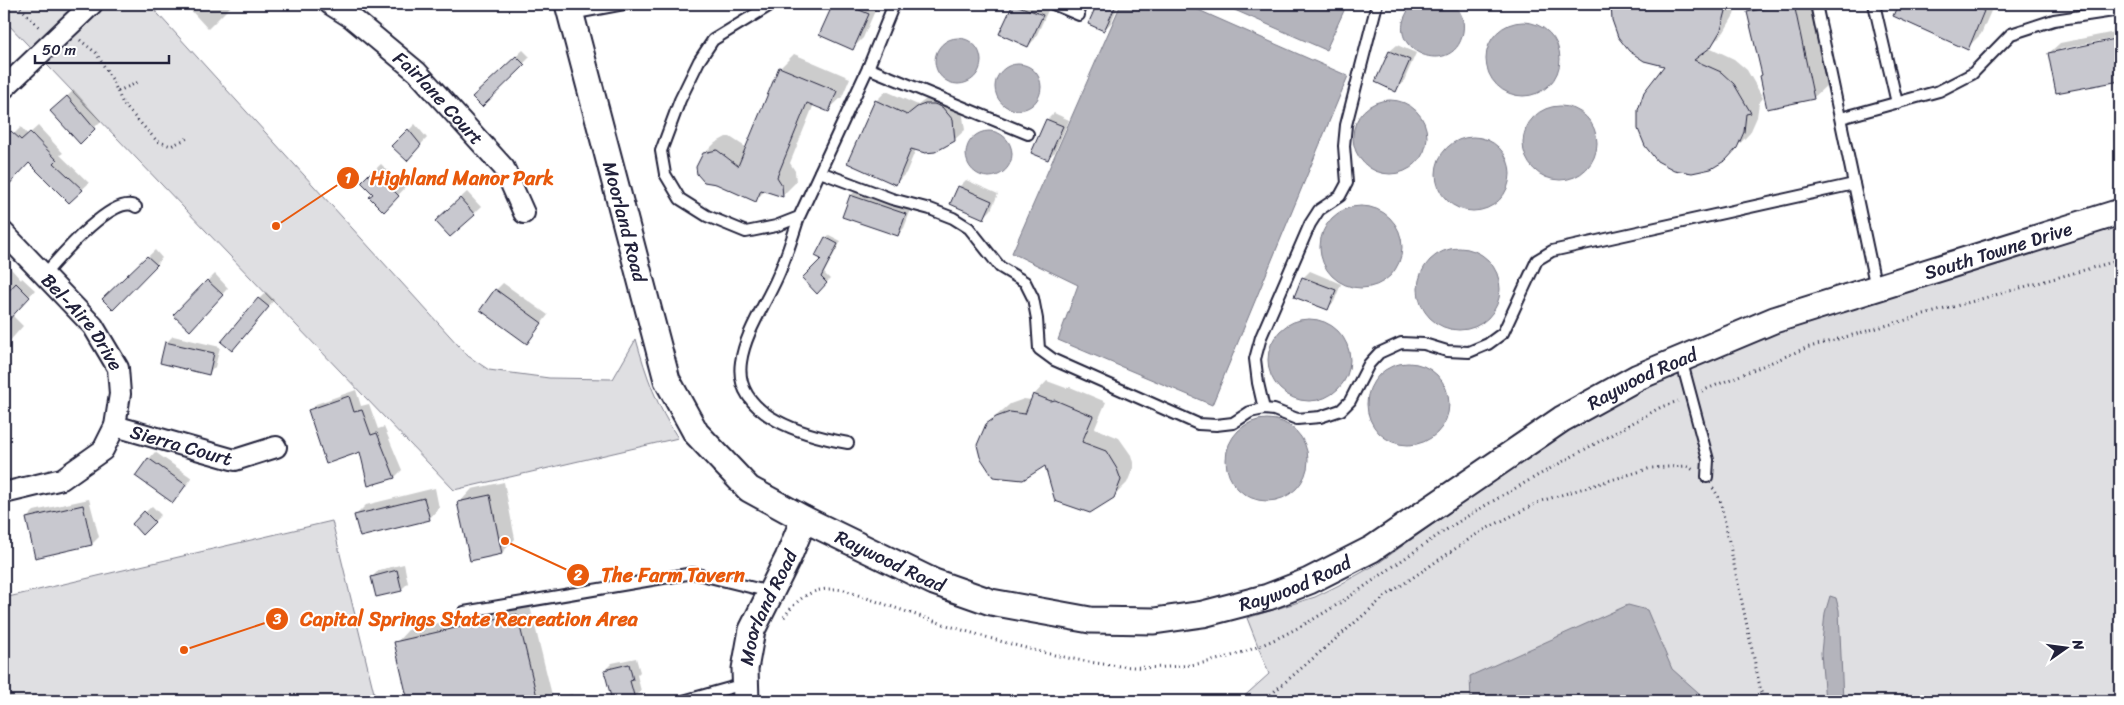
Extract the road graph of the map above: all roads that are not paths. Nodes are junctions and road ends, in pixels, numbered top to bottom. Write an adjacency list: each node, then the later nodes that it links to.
1 (92, 4): 14 (street)
2 (330, 4): 22 (street, Fairlane Court)
3 (624, 4): 10 (lane)
4 (772, 4): 23 (lane)
5 (894, 4): 13 (lane)
6 (1053, 4): 12 (lane)
7 (1377, 4): 28 (lane)
8 (1816, 4): 16 (lane)
9 (1874, 4): 15 (lane)
10 (570, 9): 30 (street, Moorland Road)
11 (2120, 10): 15 (lane)
12 (1079, 15)
13 (868, 68): 17 (lane); 18 (lane)
14 (4, 88)
15 (1897, 103): 16 (lane)
16 (1841, 118): 19 (lane)
17 (1028, 134)
18 (820, 172): 23 (lane); 28 (lane)
19 (1854, 184): 26 (lane); 28 (lane)
20 (136, 207): 25 (lane)
21 (2120, 212): 26 (street, South Towne Drive)
22 (524, 213)
23 (799, 218): 31 (lane)
24 (4, 233): 25 (street, Bel-Aire Drive)
25 (44, 275): 29 (street, Bel-Aire Drive)
26 (1876, 288): 27 (street, Raywood Road)
27 (1681, 359): 33 (lane); 35 (street, Raywood Road)
28 (1264, 409)
29 (115, 426): 32 (street, Sierra Court); 34 (street, Bel-Aire Drive)
30 (696, 433): 35 (street, Raywood Road)
31 (848, 443)
32 (276, 447)
33 (1706, 477)
34 (4, 493)
35 (804, 519): 36 (street, Moorland Road)
36 (771, 592): 37 (lane); 38 (street, Moorland Road)
37 (464, 612)
38 (746, 692): 39 (lane)
39 (683, 701)

